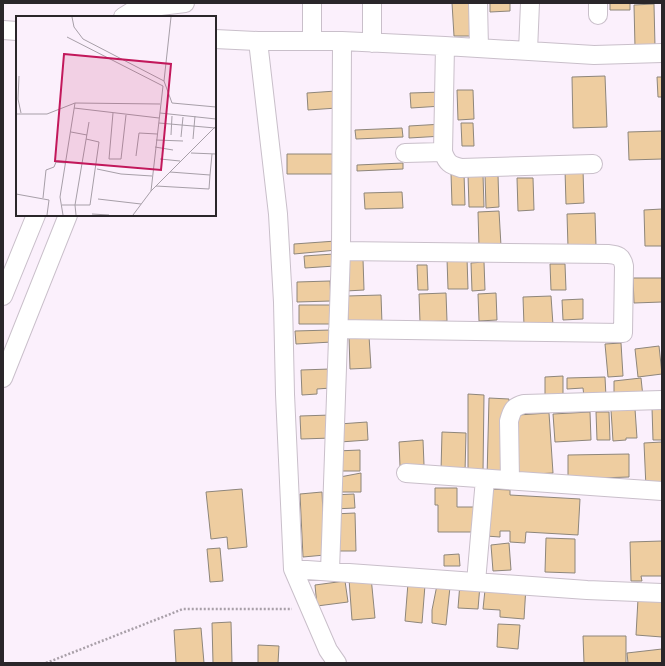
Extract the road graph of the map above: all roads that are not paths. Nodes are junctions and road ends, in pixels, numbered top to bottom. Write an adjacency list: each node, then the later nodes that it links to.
1 (185, 3): 6 (street)
2 (312, 3): 11 (street)
3 (372, 3): 13 (street)
4 (478, 3): 15 (street)
5 (530, 3): 16 (street)
6 (125, 16)
7 (3, 30): 8 (street)
8 (16, 30)
9 (216, 38): 10 (street)
10 (258, 41): 11 (street); 32 (street)
11 (312, 41): 12 (street)
12 (342, 42): 13 (street); 23 (street)
13 (372, 43): 14 (street)
14 (445, 46): 15 (street); 18 (street)
15 (479, 48): 16 (street)
16 (528, 51): 17 (street)
17 (662, 53)
18 (443, 152): 19 (street); 20 (street)
19 (405, 153)
20 (593, 164)
21 (36, 216): 24 (street)
22 (68, 216): 26 (street)
23 (341, 251): 25 (street); 25 (street)
24 (3, 296)
25 (338, 329): 33 (street)
26 (3, 378)
27 (662, 400): 30 (street)
28 (406, 473): 29 (street)
29 (485, 479): 30 (street); 34 (street)
30 (510, 480): 31 (street)
31 (662, 491)
32 (294, 569): 33 (street); 36 (street)
33 (330, 571): 34 (street)
34 (476, 582): 35 (street)
35 (662, 594)
36 (336, 663)

